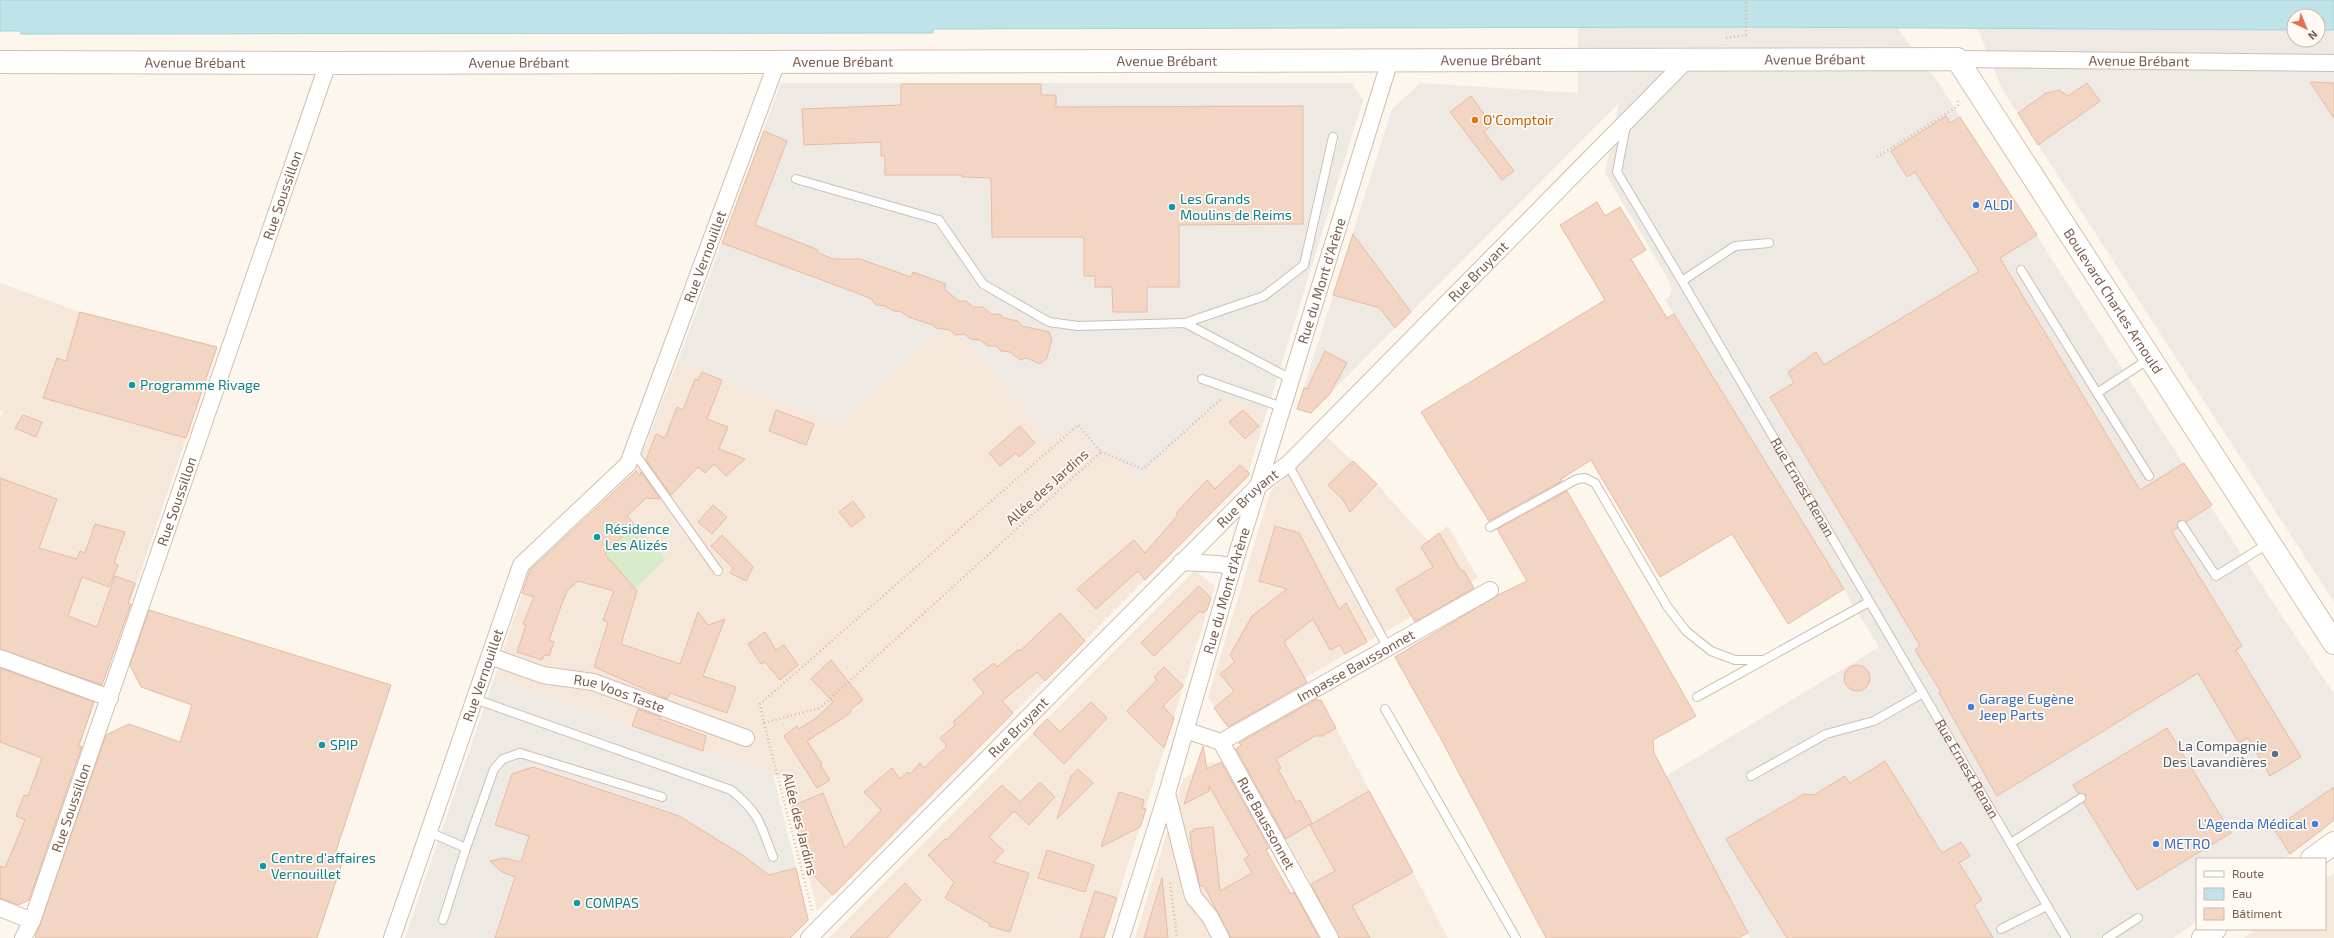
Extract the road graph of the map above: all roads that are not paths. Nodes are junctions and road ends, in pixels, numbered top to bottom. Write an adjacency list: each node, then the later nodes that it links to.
1 (1957, 59): 3 (main road, Avenue Brébant); 7 (street, Avenue Brébant); 15 (main road, Boulevard Charles Arnould)
2 (1390, 60): 3 (main road, Avenue Brébant); 5 (main road, Avenue Brébant); 17 (street, Rue du Mont d'Arène)
3 (1687, 60): 8 (street, Rue Bruyant)
4 (0, 62): 6 (main road, Avenue Brébant)
5 (777, 62): 6 (main road, Avenue Brébant); 20 (street, Rue Vernouillet)
6 (328, 63): 39 (street, Rue Soussillon)
7 (2334, 64)
8 (1627, 120): 13 (lane, Rue Ernest Renan); 21 (street, Rue Bruyant)
9 (1334, 137): 14 (lane)
10 (796, 180): 14 (lane)
11 (1769, 243): 13 (lane)
12 (2021, 270): 18 (lane)
13 (1682, 281): 31 (lane, Rue Ernest Renan)
14 (1185, 323): 17 (lane)
15 (2150, 358): 18 (lane); 26 (main road, Boulevard Charles Arnould)
16 (1202, 379): 19 (lane)
17 (1291, 379): 19 (street, Rue du Mont d'Arène)
18 (2096, 393): 22 (lane)
19 (1282, 407): 23 (street, Rue du Mont d'Arène)
20 (633, 451): 29 (lane); 34 (street, Rue Vernouillet)
21 (1288, 464): 23 (street, Rue Bruyant); 33 (lane)
22 (2148, 476)
23 (1258, 486): 27 (street, Rue Bruyant); 28 (street, Rue du Mont d'Arène)
24 (2182, 526): 26 (lane)
25 (1490, 527): 36 (lane)
26 (2269, 543): 32 (main road, Boulevard Charles Arnould)
27 (1181, 562): 28 (street); 62 (street, Rue Bruyant)
28 (1232, 567): 42 (street, Rue du Mont d'Arène)
29 (718, 571)
30 (1490, 590): 33 (street, Impasse Baussonnet)
31 (1869, 602): 36 (lane); 37 (lane, Rue Ernest Renan)
32 (2334, 643)
33 (1388, 648): 44 (street, Impasse Baussonnet)
34 (490, 656): 40 (street, Rue Vernouillet); 43 (street, Rue Voos Taste)
35 (0, 658): 39 (street)
36 (1764, 660): 38 (lane)
37 (1923, 693): 45 (lane); 50 (lane, Rue Ernest Renan)
38 (1697, 697)
39 (110, 698): 59 (street, Rue Soussillon)
40 (475, 699): 49 (street, Rue Vernouillet); 53 (lane)
41 (1385, 709): 68 (lane)
42 (1185, 730): 44 (street); 46 (street, Rue du Mont d'Arène)
43 (746, 738)
44 (1222, 742): 67 (street, Rue Baussonnet)
45 (1751, 776)
46 (1167, 793): 65 (street, Rue du Mont d'Arène); 66 (street)
47 (662, 797): 52 (lane)
48 (2081, 798): 50 (lane)
49 (429, 832): 52 (lane); 64 (street, Rue Vernouillet)
50 (2011, 843): 55 (lane, Rue Ernest Renan)
51 (2334, 843): 54 (main road)
52 (466, 848): 58 (lane)
53 (773, 857)
54 (2313, 858)
55 (2047, 906): 60 (lane); 69 (lane, Rue Ernest Renan)
56 (0, 908): 59 (street)
57 (2138, 918): 70 (lane)
58 (443, 920)
59 (32, 921): 63 (street, Rue Soussillon)
60 (2001, 929)
61 (2214, 930): 71 (main road)
62 (813, 934)
63 (23, 938)
64 (392, 938)
65 (1121, 938)
66 (1221, 938)
67 (1330, 938)
68 (1516, 938)
69 (2066, 938)
70 (2107, 938)
71 (2203, 938)

